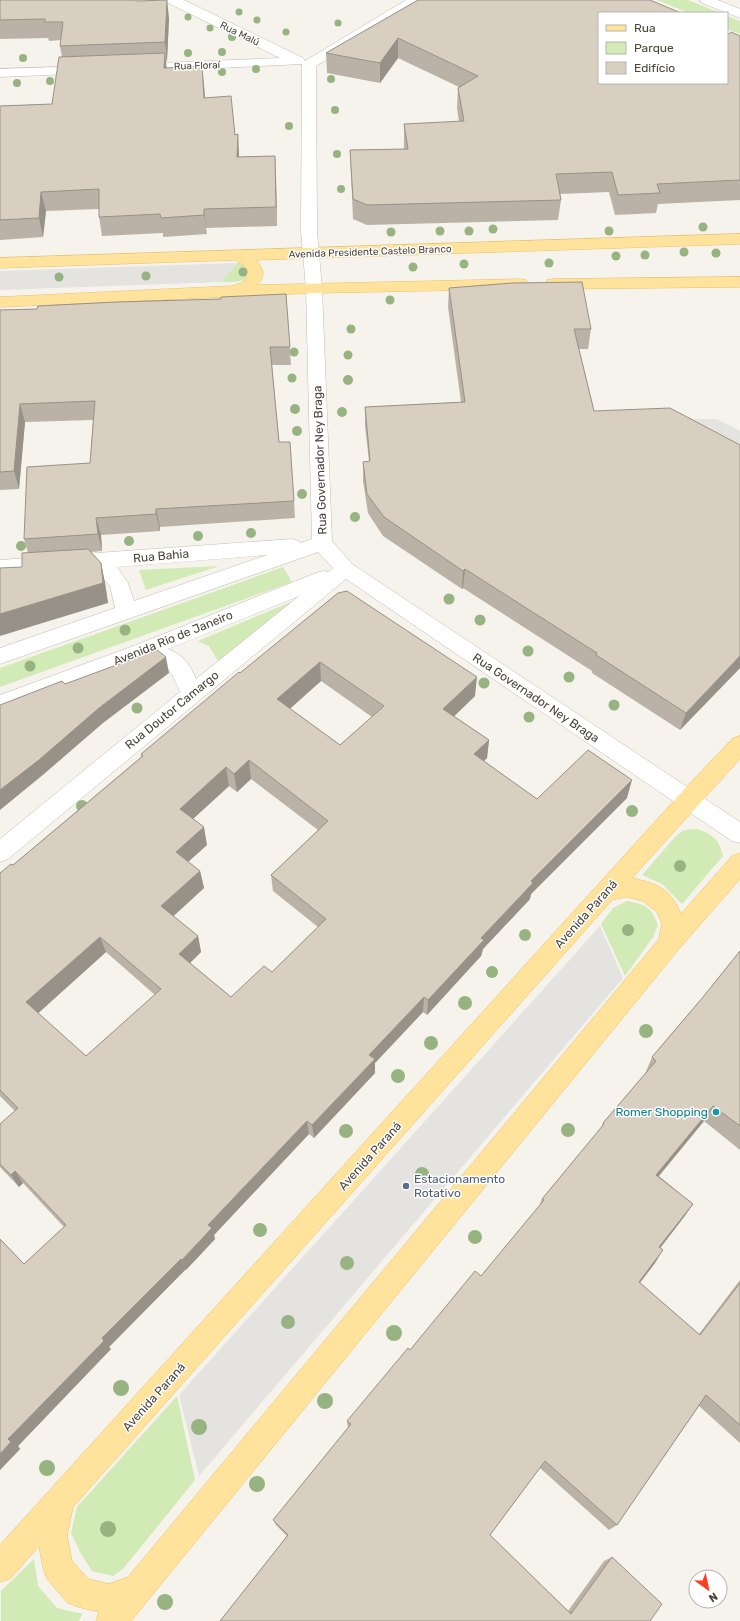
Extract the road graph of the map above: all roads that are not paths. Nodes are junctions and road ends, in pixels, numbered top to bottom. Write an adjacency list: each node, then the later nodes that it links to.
1 (173, 0): 5 (street, Rua Malú)
2 (415, 0): 5 (street)
3 (707, 0): 4 (street)
4 (740, 14)
5 (303, 63): 6 (street, Rua Floraí); 11 (street, Rua Governador Ney Braga)
6 (126, 68)
7 (102, 69): 8 (street)
8 (0, 73)
9 (740, 239): 10 (main road, Avenida Presidente Castelo Branco)
10 (430, 249): 11 (main road, Avenida Presidente Castelo Branco); 15 (main road)
11 (310, 253): 12 (main road, Avenida Presidente Castelo Branco); 16 (street, Rua Governador Ney Braga)
12 (236, 255): 13 (main road, Avenida Presidente Castelo Branco); 17 (main road)
13 (0, 263)
14 (740, 282): 15 (main road)
15 (436, 285): 16 (main road)
16 (314, 288): 17 (main road); 19 (street, Rua Governador Ney Braga)
17 (233, 292): 18 (main road)
18 (0, 302)
19 (322, 543): 20 (street, Rua Bahia); 22 (street, Rua Governador Ney Braga); 23 (street)
20 (98, 561): 21 (street, Rua Bahia); 23 (street)
21 (0, 567)
22 (345, 569): 24 (street, Avenida Rio de Janeiro); 26 (street, Rua Doutor Camargo); 29 (street, Rua Governador Ney Braga)
23 (125, 612): 25 (street)
24 (143, 651): 26 (street); 27 (street, Avenida Rio de Janeiro)
25 (0, 656)
26 (191, 694): 31 (street, Rua Doutor Camargo)
27 (0, 704)
28 (740, 745): 29 (main road, Avenida Paraná)
29 (688, 800): 30 (street, Rua Governador Ney Braga); 33 (main road, Avenida Paraná)
30 (740, 834)
31 (0, 852)
32 (740, 863): 34 (main road)
33 (606, 892): 34 (main road); 35 (main road, Avenida Paraná)
34 (670, 944): 37 (main road)
35 (60, 1502): 36 (main road, Avenida Paraná); 37 (main road)
36 (0, 1567)
37 (139, 1588): 38 (main road)
38 (111, 1621)

